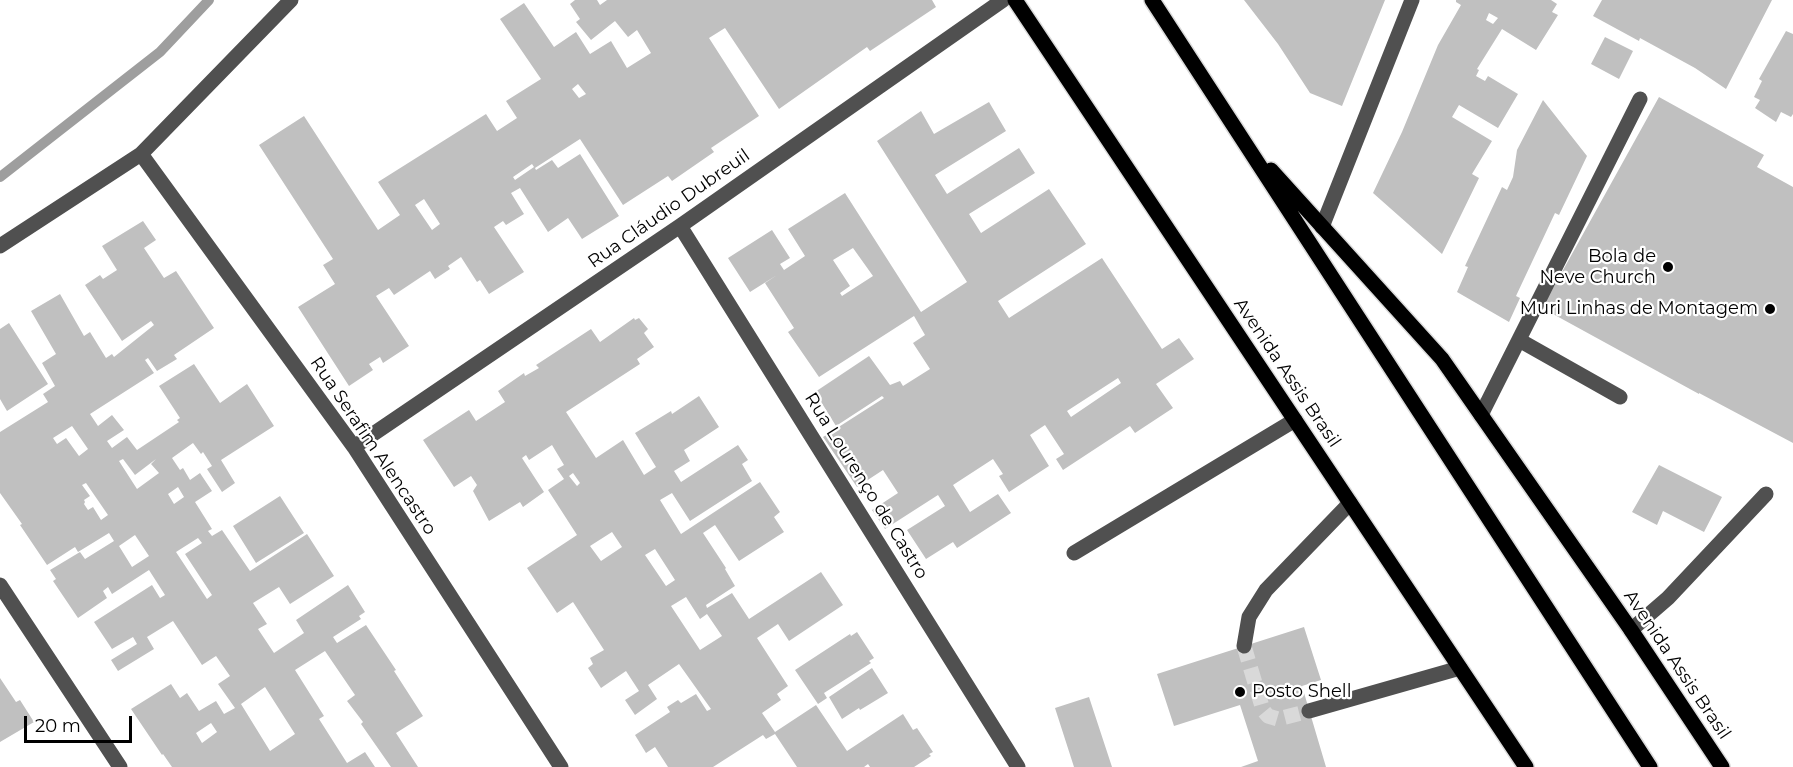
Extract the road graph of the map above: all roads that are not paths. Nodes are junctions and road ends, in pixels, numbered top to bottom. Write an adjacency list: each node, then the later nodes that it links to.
1 (291, 0): 8 (street)
2 (1003, 0): 9 (street, Rua Cláudio Dubreuil)
3 (1015, 0): 15 (main road, Avenida Assis Brasil)
4 (1152, 0): 7 (main road, Avenida Assis Brasil)
5 (1412, 0): 10 (street)
6 (1640, 99): 12 (street)
7 (1240, 136): 10 (main road, Avenida Assis Brasil); 29 (main road, Avenida Assis Brasil)
8 (141, 154): 11 (street); 16 (street, Rua Serafim Alencastro)
9 (680, 226): 16 (street, Rua Cláudio Dubreuil); 27 (street, Rua Lourenço de Castro)
10 (1322, 227): 14 (main road, Avenida Assis Brasil)
11 (0, 246)
12 (1519, 340): 13 (street); 14 (street)
13 (1620, 397)
14 (1481, 415): 21 (main road, Avenida Assis Brasil)
15 (1294, 420): 18 (main road, Avenida Assis Brasil); 19 (street)
16 (354, 447): 26 (street, Rua Serafim Alencastro)
17 (1766, 495): 21 (street)
18 (1350, 502): 22 (street); 23 (main road, Avenida Assis Brasil)
19 (1074, 553)
20 (0, 585): 25 (street)
21 (1631, 630): 30 (main road, Avenida Assis Brasil)
22 (1244, 646)
23 (1460, 668): 24 (street); 28 (main road, Avenida Assis Brasil)
24 (1309, 711)
25 (120, 767)
26 (561, 767)
27 (1018, 767)
28 (1526, 767)
29 (1650, 767)
30 (1722, 767)

